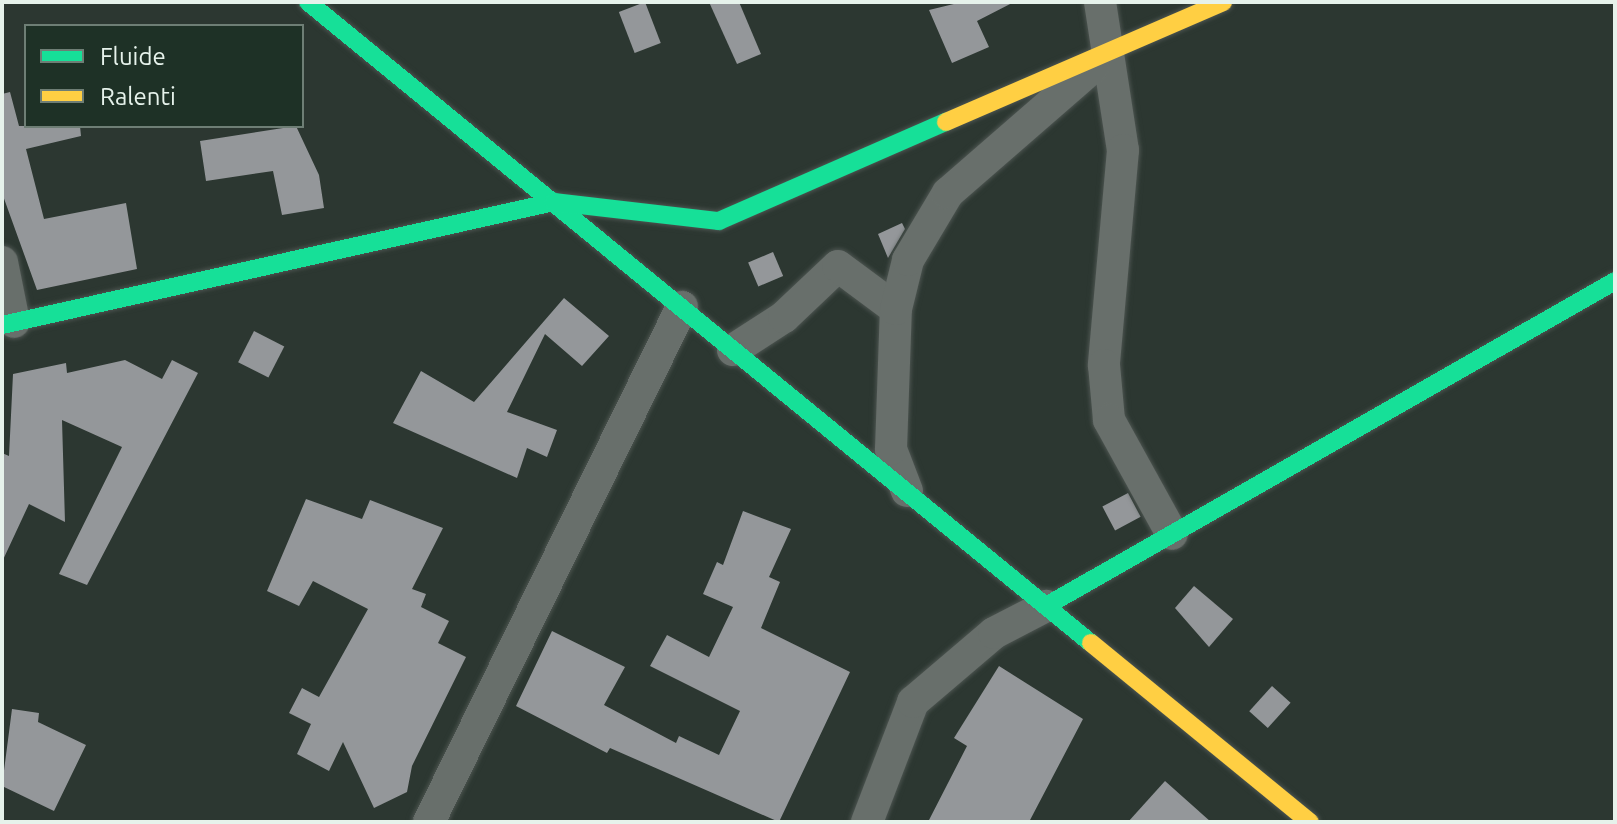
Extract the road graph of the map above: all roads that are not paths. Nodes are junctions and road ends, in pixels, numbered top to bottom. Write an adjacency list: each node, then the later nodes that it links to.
1 (308, 2): 5 (street)
2 (1100, 2): 4 (street)
3 (1223, 2): 4 (street)
4 (1107, 54): 5 (street); 9 (street); 13 (street)
5 (554, 202): 8 (street); 10 (street)
6 (2, 262): 10 (street)
7 (1615, 281): 13 (street)
8 (682, 307): 11 (street); 16 (street)
9 (896, 309): 11 (street); 12 (street)
10 (8, 323)
11 (733, 350): 12 (street)
12 (908, 493): 14 (street)
13 (1172, 534): 14 (street)
14 (1046, 606): 15 (street); 17 (street)
15 (1303, 819)
16 (429, 822)
17 (867, 822)

